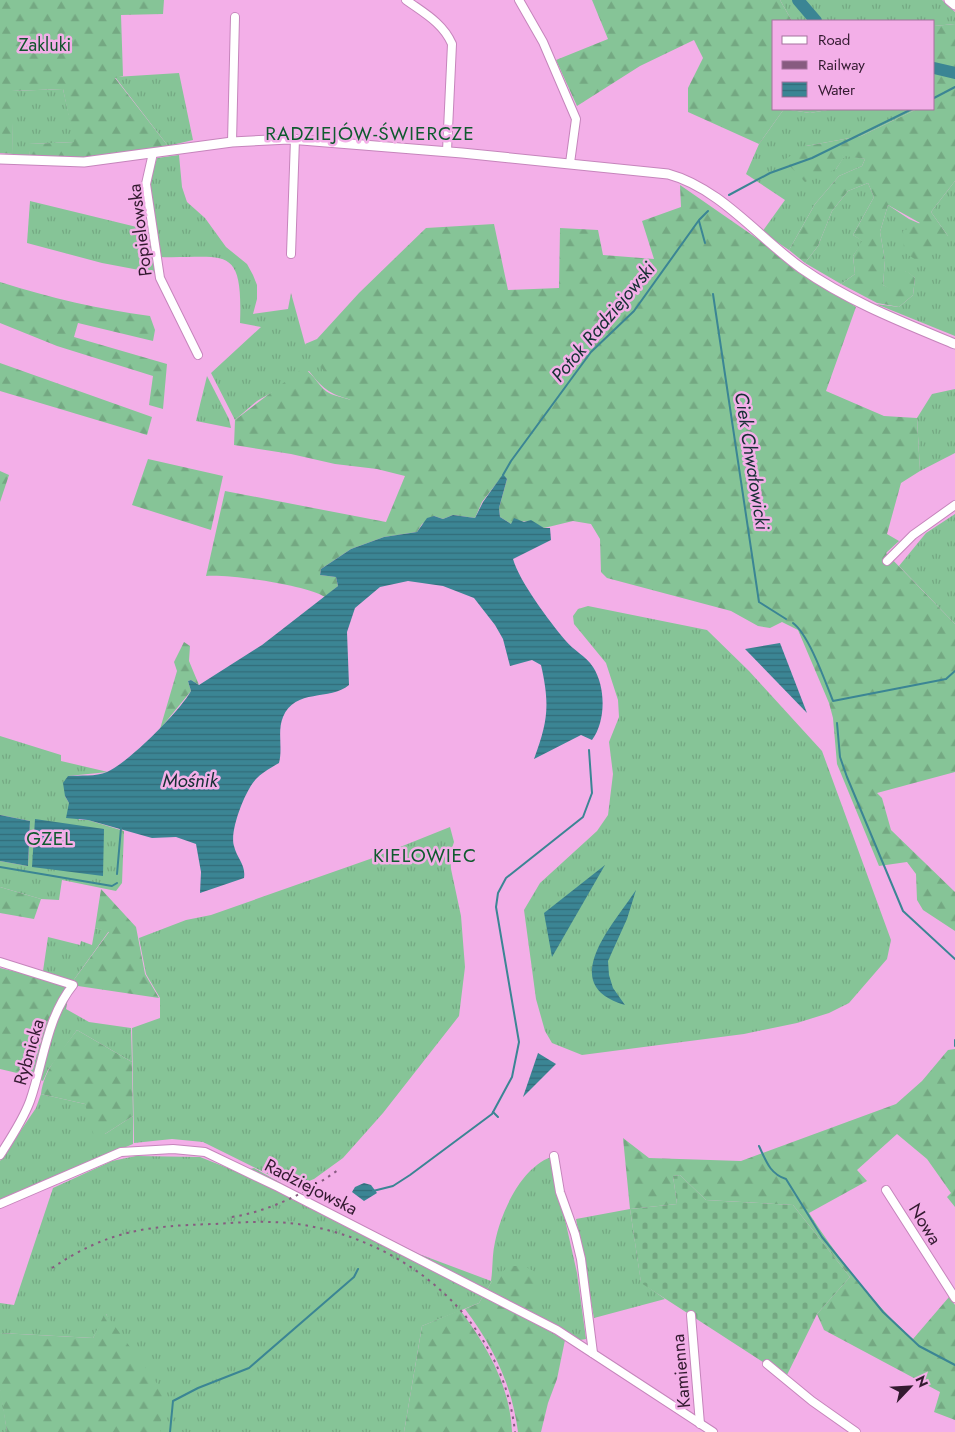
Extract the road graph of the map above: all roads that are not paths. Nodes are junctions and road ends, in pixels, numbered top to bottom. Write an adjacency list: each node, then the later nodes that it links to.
1 (406, 0): 8 (street)
2 (519, 0): 11 (street)
3 (949, 0): 4 (street)
4 (955, 6)
5 (235, 17): 7 (street)
6 (295, 139): 7 (street); 8 (street); 12 (street)
7 (232, 142): 9 (street)
8 (447, 151): 11 (street)
9 (153, 153): 10 (street); 14 (street, Popielowska)
10 (0, 159)
11 (570, 163): 13 (street)
12 (291, 254)
13 (955, 344)
14 (198, 355)
15 (955, 504): 16 (street)
16 (887, 561)
17 (0, 962): 18 (street, Rybnicka)
18 (0, 1155)
19 (554, 1156): 24 (street)
20 (886, 1190): 22 (street, Nowa)
21 (0, 1204): 24 (street, Radziejowska)
22 (955, 1298)
23 (692, 1315): 26 (street, Kamienna)
24 (592, 1353): 26 (street, Radziejowska)
25 (767, 1364): 28 (street)
26 (700, 1424): 27 (street, Radziejowska)
27 (713, 1432)
28 (856, 1432)

